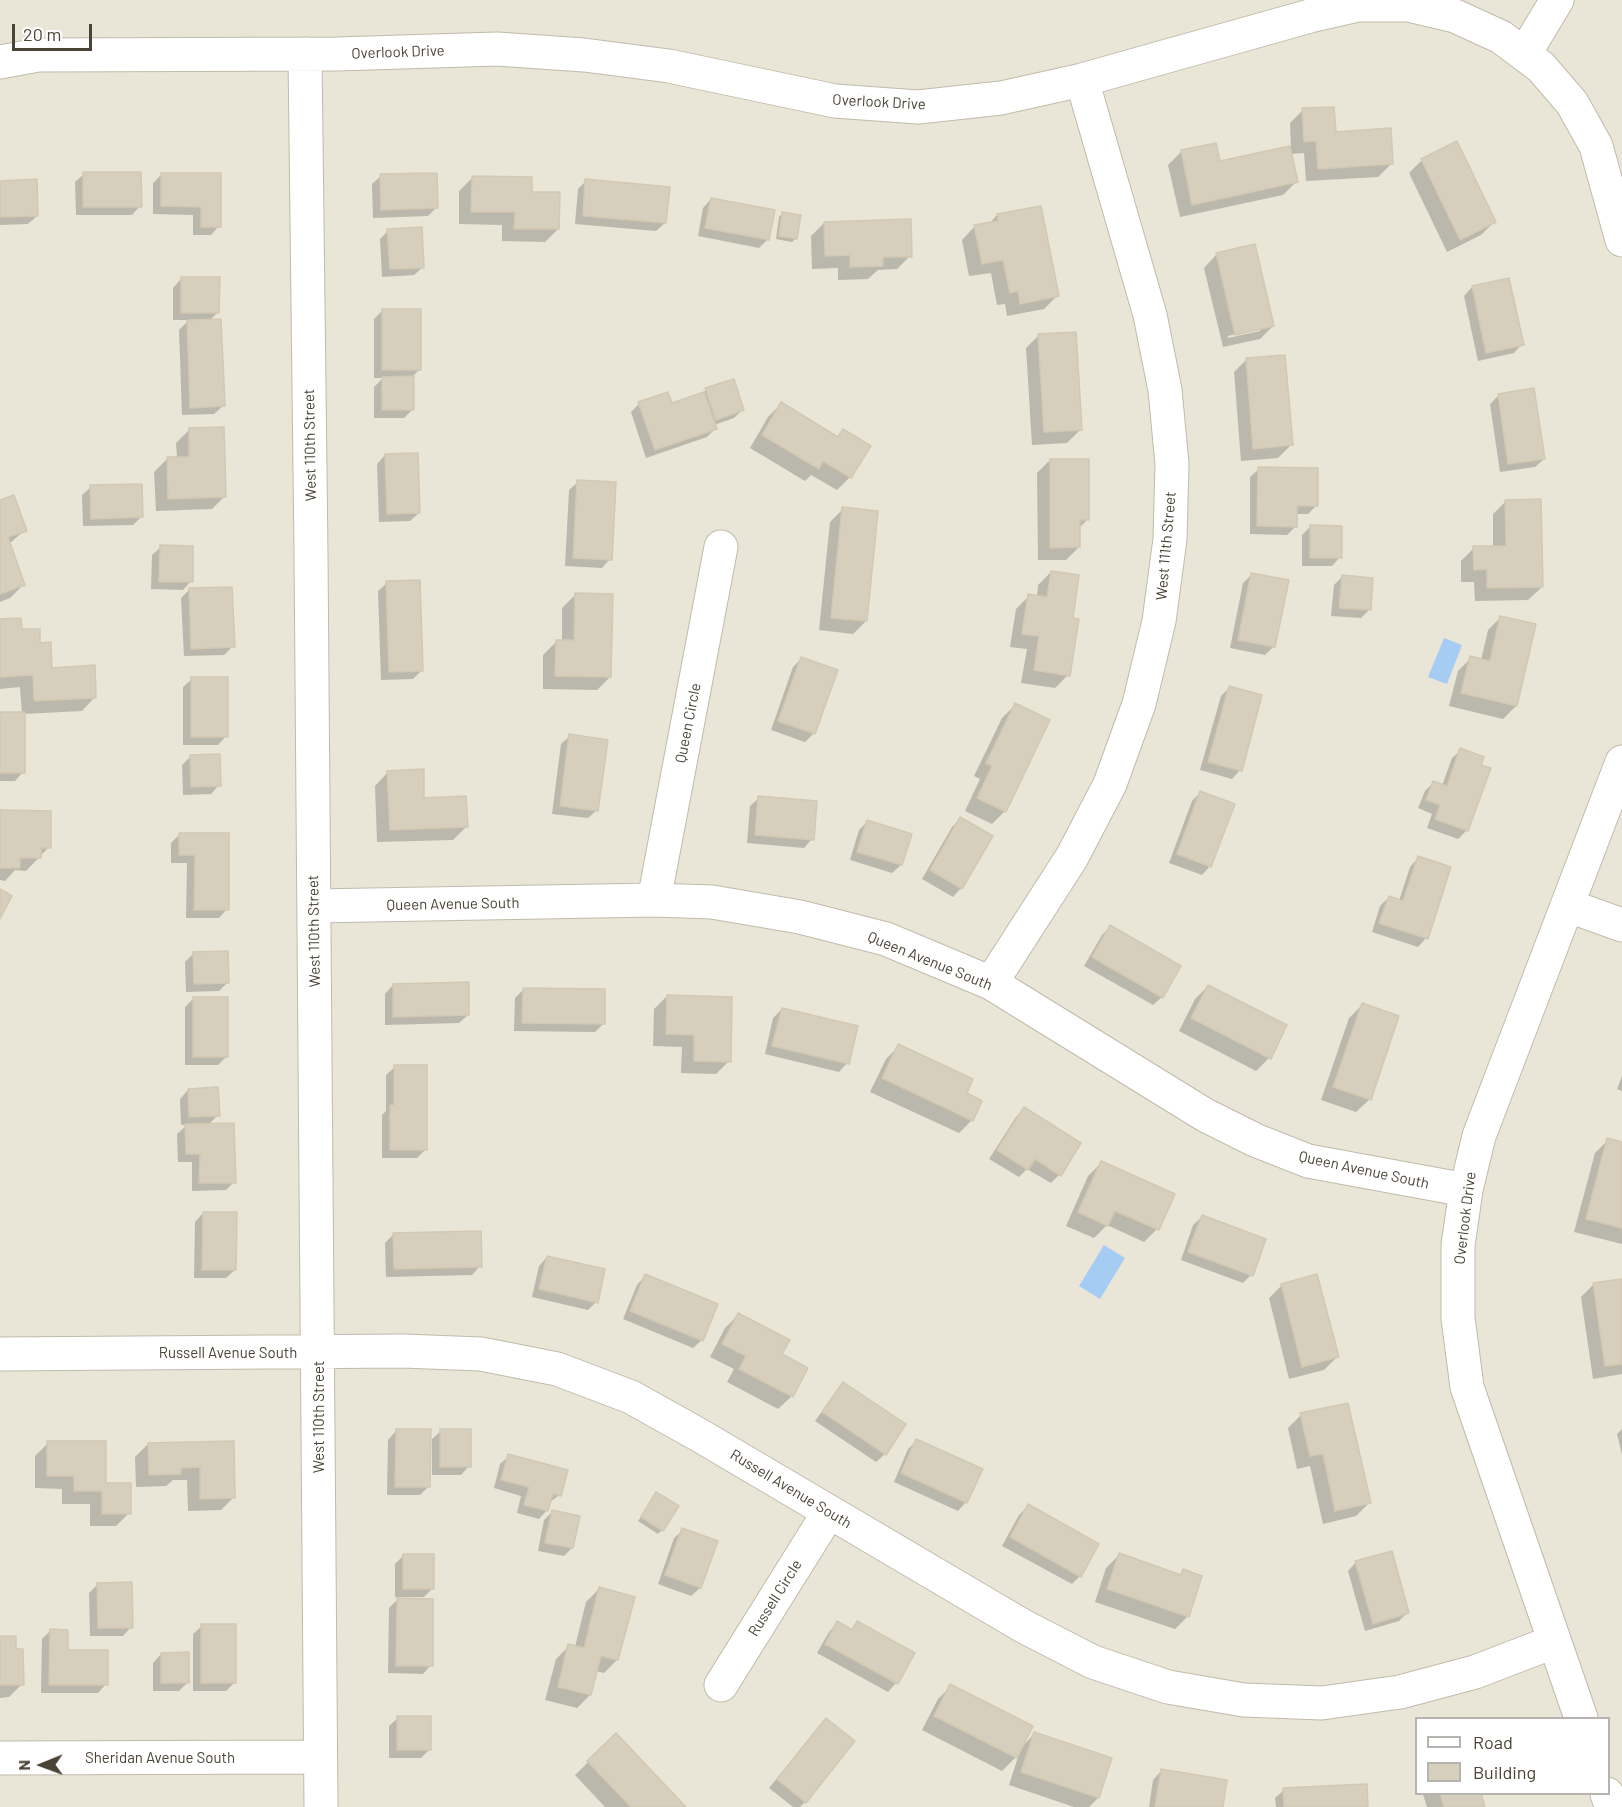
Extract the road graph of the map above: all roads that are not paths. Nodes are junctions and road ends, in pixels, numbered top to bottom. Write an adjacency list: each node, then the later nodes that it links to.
1 (1557, 0): 2 (street)
2 (1525, 53): 5 (street, Overlook Drive); 6 (street, Overlook Drive)
3 (304, 54): 4 (street, Overlook Drive); 5 (street, Overlook Drive); 10 (street, West 110th Street)
4 (0, 62)
5 (1082, 80): 13 (street, West 111th Street)
6 (1622, 240)
7 (721, 547): 9 (street, Queen Circle)
8 (1622, 762): 11 (street, Overlook Drive)
9 (654, 900): 10 (street, Queen Avenue South); 13 (street, Queen Avenue South)
10 (314, 906): 15 (street, West 110th Street)
11 (1569, 906): 12 (street); 14 (street, Overlook Drive)
12 (1622, 925)
13 (991, 983): 14 (street, Queen Avenue South)
14 (1466, 1190): 18 (street, Overlook Drive)
15 (318, 1352): 16 (street, Russell Avenue South); 17 (street, Russell Avenue South); 21 (street, West 110th Street)
16 (0, 1354)
17 (829, 1512): 18 (street, Russell Avenue South); 19 (street, Russell Circle)
18 (1553, 1642): 20 (street, Overlook Drive)
19 (720, 1685)
20 (1580, 1717)
21 (321, 1757): 22 (street, Sheridan Avenue South); 23 (street, West 110th Street)
22 (0, 1758)
23 (321, 1807)

